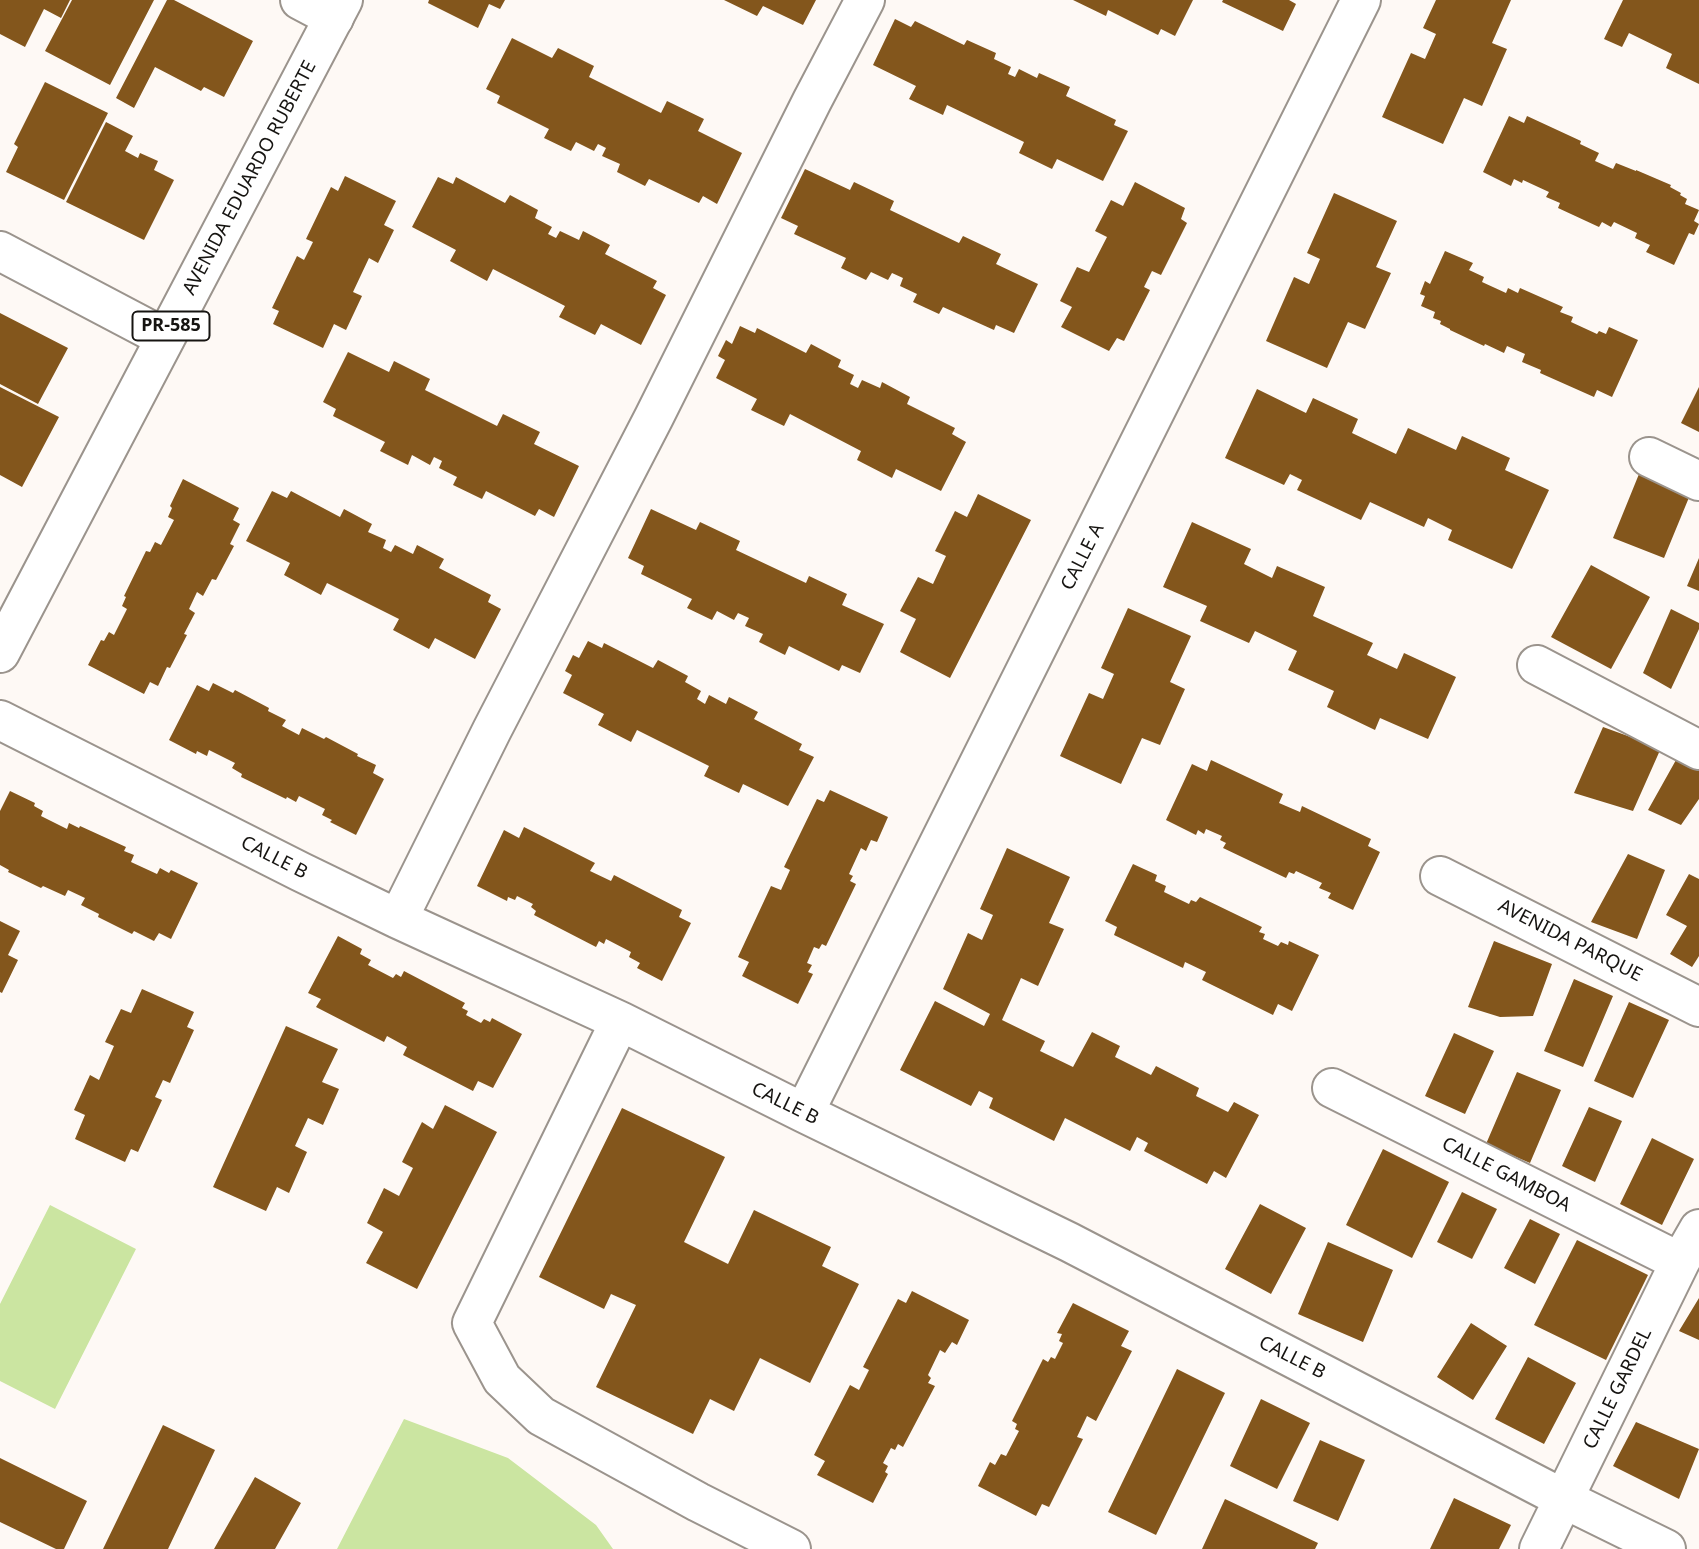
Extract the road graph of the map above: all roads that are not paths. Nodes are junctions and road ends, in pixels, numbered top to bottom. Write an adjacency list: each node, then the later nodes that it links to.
1 (300, 0): 4 (street)
2 (865, 0): 14 (street)
3 (1361, 0): 18 (street, CALLE A)
4 (338, 9): 6 (street, AVENIDA EDUARDO RUBERTE / PR-585)
5 (0, 251): 6 (street)
6 (165, 338): 9 (street, AVENIDA EDUARDO RUBERTE / PR-585)
7 (1648, 457): 8 (street)
8 (1699, 481)
9 (0, 653)
10 (1537, 666): 12 (street)
11 (0, 720): 14 (street, CALLE B)
12 (1699, 750)
13 (1440, 876): 15 (street, AVENIDA PARQUE)
14 (398, 919): 16 (street, CALLE B)
15 (1699, 1007)
16 (620, 1021): 18 (street, CALLE B); 22 (street)
17 (1332, 1087): 20 (street, CALLE GAMBOA)
18 (804, 1114): 21 (street, CALLE B)
19 (1699, 1229): 20 (street, CALLE GARDEL)
20 (1680, 1262): 21 (street, CALLE GARDEL)
21 (1564, 1499): 23 (street, CALLE GARDEL); 24 (street, CALLE B)
22 (791, 1549)
23 (1539, 1549)
24 (1667, 1549)

